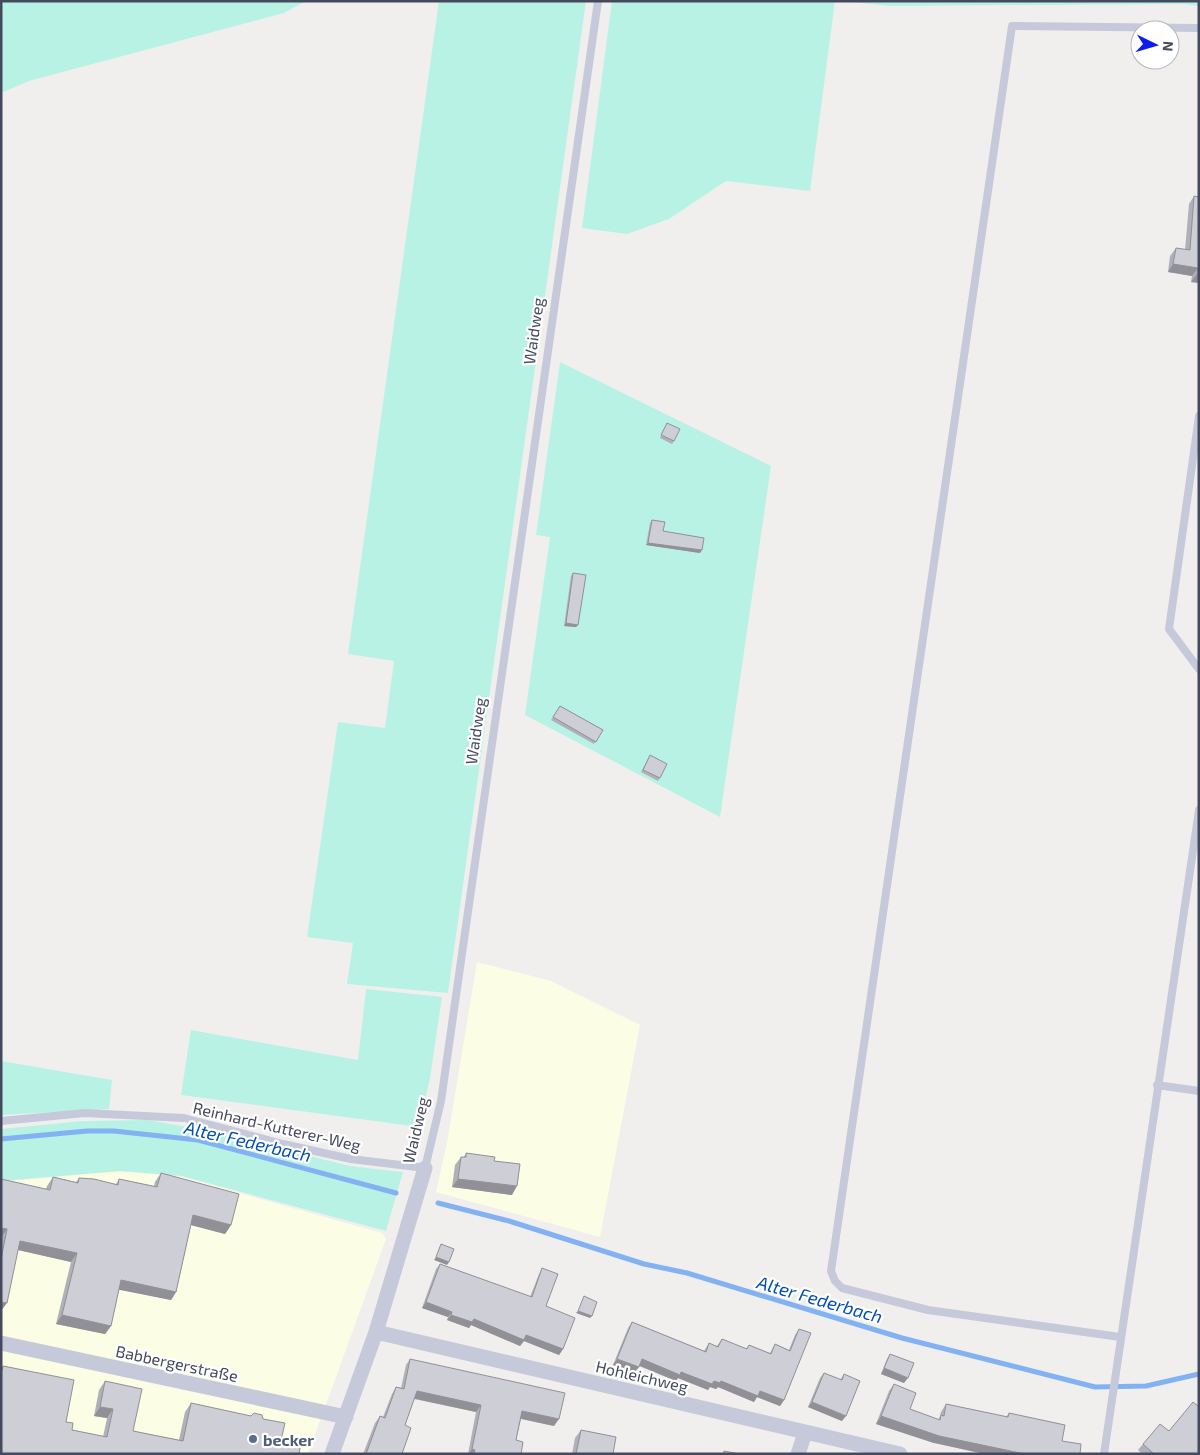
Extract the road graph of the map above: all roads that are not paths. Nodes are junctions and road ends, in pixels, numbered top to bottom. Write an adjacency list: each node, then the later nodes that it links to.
1 (598, 1): 9 (lane, Waidweg)
2 (1199, 28): 11 (lane)
3 (1199, 416): 4 (lane)
4 (1199, 669)
5 (1199, 810): 6 (lane)
6 (1158, 1084): 7 (lane); 11 (lane)
7 (1199, 1091)
8 (1, 1120): 9 (lane, Reinhard-Kutterer-Weg)
9 (426, 1168): 10 (street, Waidweg)
10 (376, 1332): 13 (street, Waidweg); 14 (street, Hohleichweg)
11 (1120, 1337): 18 (lane)
12 (1, 1343): 13 (street, Babbergerstraße)
13 (346, 1416): 15 (street, Waidweg)
14 (805, 1433): 16 (street); 17 (street, Hohleichweg)
15 (332, 1454)
16 (798, 1454)
17 (900, 1454)
18 (1104, 1454)

